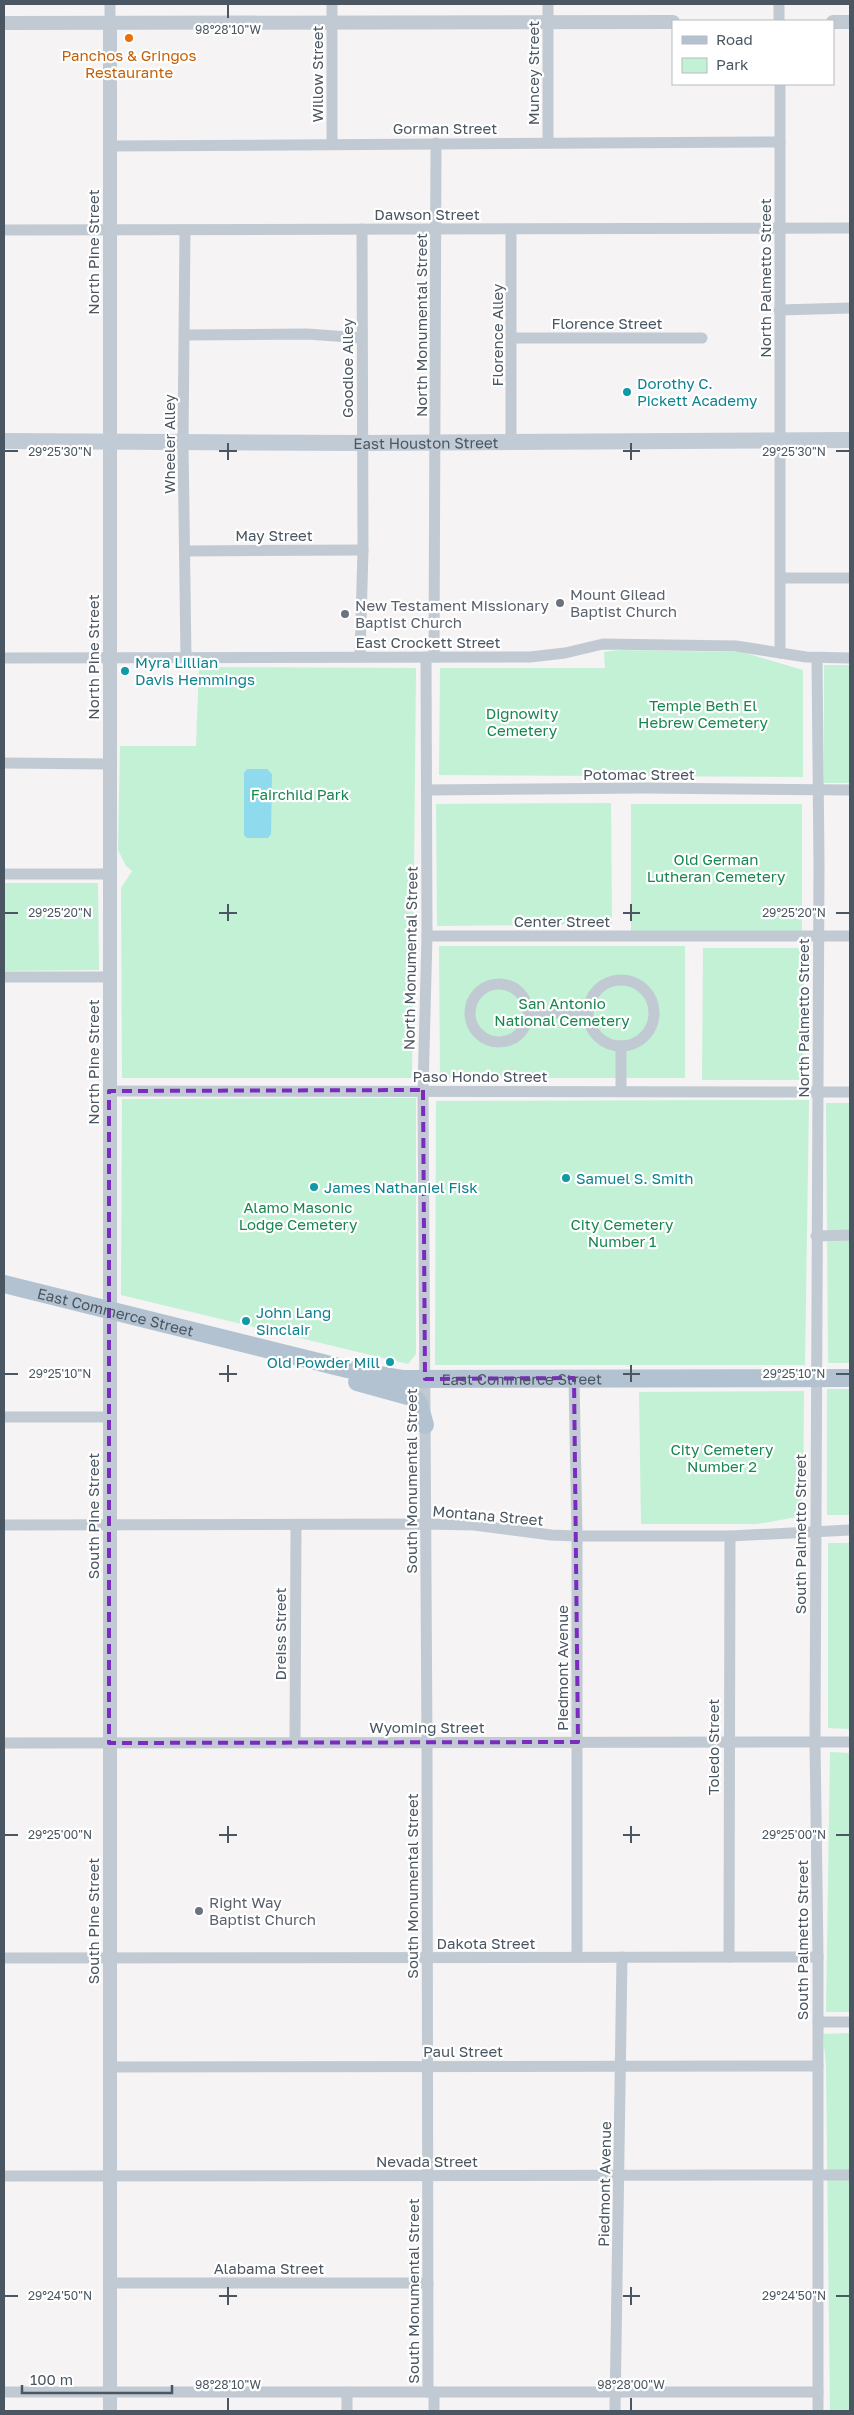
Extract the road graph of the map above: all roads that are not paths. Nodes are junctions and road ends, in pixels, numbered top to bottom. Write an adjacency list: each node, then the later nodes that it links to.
1 (110, 4): 12 (street, North Pine Street)
2 (332, 4): 11 (street, Willow Street)
3 (548, 4): 6 (street, Muncey Street)
4 (779, 4): 5 (street)
5 (779, 20)
6 (548, 22): 7 (street); 11 (street); 17 (street, Muncey Street)
7 (672, 22)
8 (834, 22): 9 (street)
9 (850, 22)
10 (4, 23): 12 (street)
11 (332, 23): 12 (street); 15 (street, Willow Street)
12 (110, 24): 18 (street, North Pine Street)
13 (780, 85): 14 (street, North Palmetto Street)
14 (780, 142): 17 (street, Gorman Street); 19 (street, North Palmetto Street)
15 (332, 143): 16 (street, Gorman Street); 18 (street, Gorman Street)
16 (436, 143): 17 (street, Gorman Street); 23 (street, North Monumental Street)
17 (548, 143)
18 (110, 146): 21 (street, North Pine Street)
19 (780, 228): 20 (street, Dawson Street); 24 (street, Dawson Street); 28 (street, North Palmetto Street)
20 (850, 228)
21 (108, 229): 25 (street, Dawson Street); 26 (street, Dawson Street); 38 (street, North Pine Street)
22 (362, 229): 23 (street, Dawson Street); 26 (street, Dawson Street); 30 (street, Goodloe Alley)
23 (436, 229): 24 (street, Dawson Street); 36 (street, North Monumental Street)
24 (511, 229): 31 (street, Florence Alley)
25 (4, 230)
26 (185, 230): 29 (street, Wheeler Alley)
27 (850, 308): 28 (street)
28 (779, 310): 33 (street, North Palmetto Street)
29 (185, 335): 30 (street); 39 (street, Wheeler Alley)
30 (362, 338): 40 (street, Goodloe Alley)
31 (512, 338): 32 (street, Florence Street); 37 (street, Florence Alley)
32 (702, 338)
33 (780, 440): 34 (main road, East Houston Street); 37 (main road, East Houston Street); 43 (street, North Palmetto Street)
34 (850, 440)
35 (4, 441): 38 (main road, East Houston Street)
36 (436, 442): 37 (main road, East Houston Street); 40 (main road, East Houston Street); 47 (street, North Monumental Street)
37 (511, 442)
38 (110, 443): 39 (main road, East Houston Street); 49 (street, North Pine Street)
39 (183, 443): 40 (main road, East Houston Street); 41 (street, Wheeler Alley)
40 (362, 443): 42 (street, Goodloe Alley)
41 (185, 550): 42 (street, May Street); 50 (street, Wheeler Alley)
42 (362, 550): 46 (street, Goodloe Alley)
43 (781, 578): 44 (street); 45 (street, North Palmetto Street)
44 (850, 578)
45 (780, 653): 47 (street, East Crockett Street); 51 (street, East Crockett Street)
46 (360, 657): 47 (street, East Crockett Street); 50 (street, East Crockett Street)
47 (430, 657): 55 (street, North Monumental Street)
48 (4, 658): 49 (street, East Crockett Street)
49 (109, 658): 50 (street, East Crockett Street); 54 (street, North Pine Street)
50 (186, 658)
51 (817, 658): 52 (street, East Crockett Street); 56 (street, North Palmetto Street)
52 (850, 658)
53 (4, 763): 54 (street)
54 (109, 764): 59 (street, North Pine Street)
55 (427, 790): 56 (street, Potomac Street); 60 (street, North Monumental Street)
56 (817, 790): 57 (street, Potomac Street); 61 (street, North Palmetto Street)
57 (850, 790)
58 (4, 874): 59 (street)
59 (109, 874): 64 (street, North Pine Street)
60 (427, 936): 61 (street, Center Street); 68 (street, North Monumental Street)
61 (818, 936): 62 (street, Center Street); 71 (street, North Palmetto Street)
62 (850, 936)
63 (4, 977): 64 (street)
64 (109, 977): 69 (street, North Pine Street)
65 (529, 1013): 65 (street); 66 (street)
66 (588, 1013): 67 (street); 67 (street)
67 (621, 1046): 70 (street)
68 (423, 1090): 69 (street, Paso Hondo Street); 70 (street, Paso Hondo Street); 81 (street, North Monumental Street)
69 (109, 1091): 76 (street, North Pine Street)
70 (621, 1091): 71 (street, Paso Hondo Street)
71 (817, 1092): 72 (street, Paso Hondo Street); 74 (street, North Palmetto Street)
72 (850, 1092)
73 (850, 1235): 74 (street)
74 (816, 1236): 79 (street, North Palmetto Street)
75 (4, 1284): 76 (main road, East Commerce Street)
76 (109, 1310): 77 (main road, East Commerce Street); 83 (street, South Pine Street)
77 (256, 1346): 81 (main road, East Commerce Street); 84 (main road, East Commerce Street)
78 (574, 1378): 79 (main road, East Commerce Street); 81 (main road, East Commerce Street); 91 (street, Piedmont Avenue)
79 (815, 1378): 80 (main road, East Commerce Street); 89 (street, South Palmetto Street)
80 (850, 1378)
81 (425, 1379): 84 (street, South Monumental Street)
82 (4, 1417): 83 (street)
83 (109, 1417): 85 (street, South Pine Street)
84 (426, 1425): 86 (street, South Monumental Street)
85 (110, 1524): 87 (street, Montana Street); 88 (street, Montana Street); 95 (street, South Pine Street)
86 (426, 1524): 88 (street, Montana Street); 91 (street, Montana Street); 96 (street, South Monumental Street)
87 (4, 1525)
88 (296, 1525): 100 (street, Dreiss Street)
89 (815, 1530): 90 (street, Montana Street); 92 (street, Montana Street); 93 (street, South Palmetto Street)
90 (850, 1530)
91 (577, 1536): 92 (street, Montana Street); 97 (street, Piedmont Avenue)
92 (730, 1536): 98 (street, Toledo Street)
93 (815, 1741): 98 (street, Wyoming Street); 99 (street, Wyoming Street); 102 (street, South Palmetto Street)
94 (4, 1742): 95 (street, Wyoming Street)
95 (109, 1742): 100 (street, Wyoming Street); 104 (street, South Pine Street)
96 (427, 1742): 97 (street, Wyoming Street); 100 (street, Wyoming Street); 105 (street, South Monumental Street)
97 (578, 1742): 98 (street, Wyoming Street); 106 (street, Piedmont Avenue)
98 (728, 1742): 101 (street, Toledo Street)
99 (850, 1742)
100 (295, 1743)
101 (729, 1957): 102 (street, Dakota Street); 107 (street, Dakota Street)
102 (818, 1957): 108 (street, South Palmetto Street)
103 (4, 1958): 104 (street, Dakota Street)
104 (109, 1958): 105 (street, Dakota Street); 113 (street, South Pine Street)
105 (428, 1958): 106 (street, Dakota Street); 110 (street, South Monumental Street)
106 (578, 1958): 107 (street, Dakota Street)
107 (622, 1958): 111 (street, Piedmont Avenue)
108 (818, 2022): 109 (street); 112 (street, South Palmetto Street)
109 (850, 2022)
110 (428, 2066): 111 (street, Paul Street); 113 (street, Paul Street); 118 (street, South Monumental Street)
111 (622, 2066): 112 (street, Paul Street); 119 (street, Piedmont Avenue)
112 (818, 2066): 114 (street, South Palmetto Street)
113 (109, 2067): 117 (street, South Pine Street)
114 (818, 2175): 115 (street, Nevada Street); 119 (street, Nevada Street); 127 (street, South Palmetto Street)
115 (850, 2175)
116 (4, 2176): 117 (street, Nevada Street)
117 (110, 2176): 118 (street, Nevada Street); 120 (street, South Pine Street)
118 (428, 2176): 119 (street, Nevada Street); 121 (street, South Monumental Street)
119 (618, 2176): 126 (street, Piedmont Avenue)
120 (110, 2283): 121 (street, Alabama Street); 123 (street, South Pine Street)
121 (428, 2283): 125 (street, South Monumental Street)
122 (4, 2392): 123 (street)
123 (110, 2392): 124 (street); 128 (street, South Pine Street)
124 (347, 2392): 125 (street); 129 (street)
125 (431, 2392): 126 (street); 130 (street, South Monumental Street)
126 (615, 2392): 127 (street); 131 (street, Piedmont Avenue)
127 (818, 2392): 132 (street, South Palmetto Street)
128 (110, 2411)
129 (347, 2411)
130 (434, 2411)
131 (615, 2411)
132 (818, 2411)

